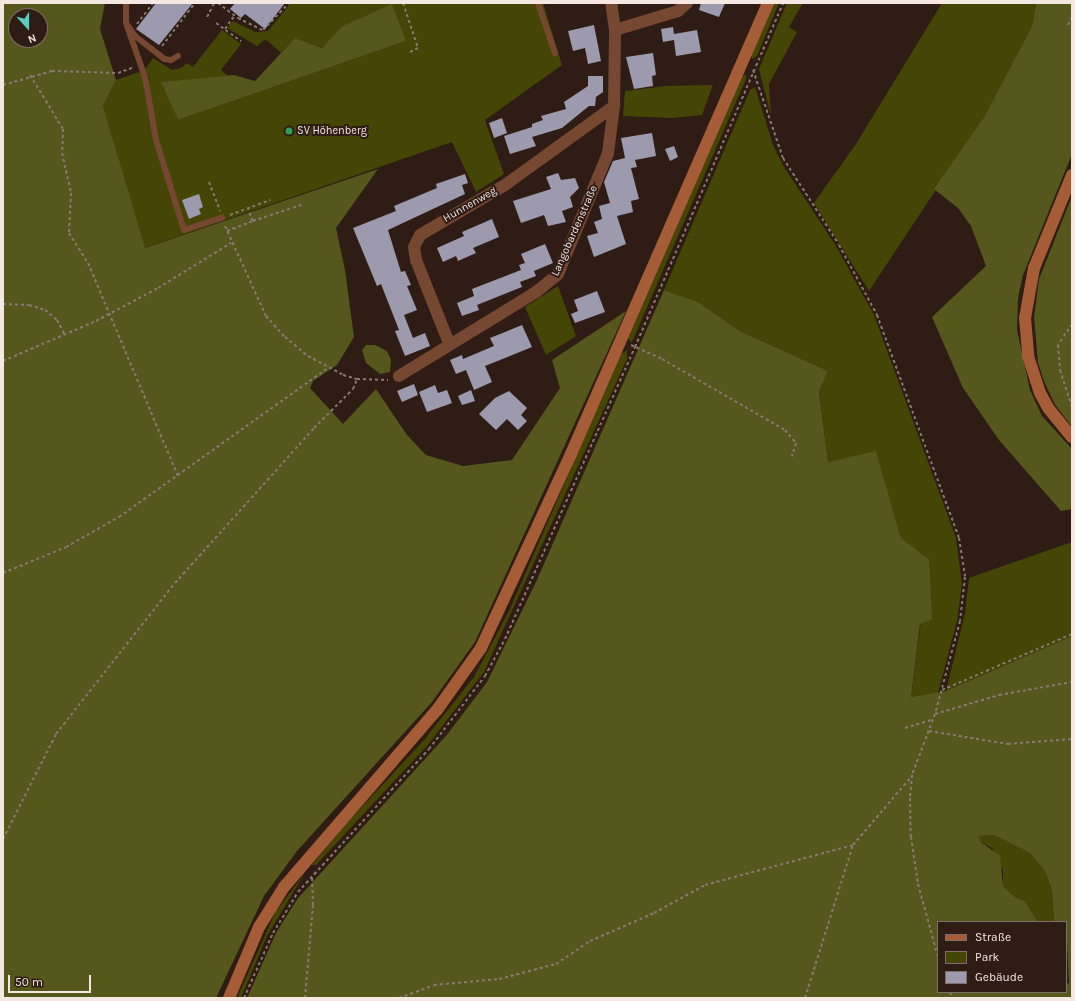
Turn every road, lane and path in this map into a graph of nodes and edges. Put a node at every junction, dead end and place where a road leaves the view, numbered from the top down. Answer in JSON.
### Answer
{"nodes":[{"id":1,"x":126,"y":3,"type":"edge"},
{"id":2,"x":153,"y":3,"type":"edge"},
{"id":3,"x":195,"y":3,"type":"edge"},
{"id":4,"x":214,"y":3,"type":"edge"},
{"id":5,"x":218,"y":3,"type":"edge"},
{"id":6,"x":289,"y":3,"type":"edge"},
{"id":7,"x":403,"y":3,"type":"edge"},
{"id":8,"x":538,"y":3,"type":"edge"},
{"id":9,"x":611,"y":3,"type":"edge"},
{"id":10,"x":687,"y":3,"type":"edge"},
{"id":11,"x":768,"y":3,"type":"edge"},
{"id":12,"x":783,"y":3,"type":"edge"},
{"id":13,"x":234,"y":16,"type":"junction"},
{"id":14,"x":1072,"y":16,"type":"edge"},
{"id":15,"x":207,"y":17,"type":"dead end"},
{"id":16,"x":216,"y":23,"type":"dead end"},
{"id":17,"x":1068,"y":25,"type":"dead end"},
{"id":18,"x":127,"y":26,"type":"junction"},
{"id":19,"x":224,"y":29,"type":"junction"},
{"id":20,"x":133,"y":30,"type":"dead end"},
{"id":21,"x":615,"y":30,"type":"junction"},
{"id":22,"x":241,"y":41,"type":"dead end"},
{"id":23,"x":157,"y":47,"type":"dead end"},
{"id":24,"x":410,"y":52,"type":"dead end"},
{"id":25,"x":555,"y":53,"type":"dead end"},
{"id":26,"x":178,"y":56,"type":"dead end"},
{"id":27,"x":140,"y":64,"type":"junction"},
{"id":28,"x":30,"y":75,"type":"junction"},
{"id":29,"x":3,"y":85,"type":"edge"},
{"id":30,"x":614,"y":106,"type":"junction"},
{"id":31,"x":1072,"y":175,"type":"edge"},
{"id":32,"x":209,"y":182,"type":"dead end"},
{"id":33,"x":270,"y":200,"type":"dead end"},
{"id":34,"x":301,"y":205,"type":"dead end"},
{"id":35,"x":248,"y":209,"type":"junction"},
{"id":36,"x":233,"y":214,"type":"dead end"},
{"id":37,"x":222,"y":218,"type":"joint"},
{"id":38,"x":253,"y":221,"type":"junction"},
{"id":39,"x":231,"y":242,"type":"junction"},
{"id":40,"x":3,"y":304,"type":"edge"},
{"id":41,"x":110,"y":314,"type":"junction"},
{"id":42,"x":1072,"y":324,"type":"edge"},
{"id":43,"x":65,"y":336,"type":"junction"},
{"id":44,"x":449,"y":343,"type":"junction"},
{"id":45,"x":635,"y":347,"type":"dead end"},
{"id":46,"x":3,"y":362,"type":"edge"},
{"id":47,"x":328,"y":368,"type":"junction"},
{"id":48,"x":399,"y":376,"type":"joint"},
{"id":49,"x":357,"y":380,"type":"junction"},
{"id":50,"x":1072,"y":408,"type":"edge"},
{"id":51,"x":1072,"y":437,"type":"edge"},
{"id":52,"x":792,"y":456,"type":"dead end"},
{"id":53,"x":178,"y":476,"type":"junction"},
{"id":54,"x":3,"y":573,"type":"edge"},
{"id":55,"x":1072,"y":634,"type":"edge"},
{"id":56,"x":1072,"y":682,"type":"edge"},
{"id":57,"x":942,"y":690,"type":"junction"},
{"id":58,"x":935,"y":714,"type":"junction"},
{"id":59,"x":932,"y":720,"type":"junction"},
{"id":60,"x":905,"y":728,"type":"dead end"},
{"id":61,"x":929,"y":731,"type":"junction"},
{"id":62,"x":1072,"y":739,"type":"edge"},
{"id":63,"x":912,"y":775,"type":"junction"},
{"id":64,"x":3,"y":839,"type":"edge"},
{"id":65,"x":853,"y":845,"type":"junction"},
{"id":66,"x":312,"y":874,"type":"dead end"},
{"id":67,"x":937,"y":954,"type":"edge"},
{"id":68,"x":229,"y":998,"type":"edge"},
{"id":69,"x":305,"y":998,"type":"edge"},
{"id":70,"x":400,"y":998,"type":"edge"},
{"id":71,"x":805,"y":998,"type":"edge"}],
"edges":[{"from":1,"to":18,"type":"lane"},
{"from":2,"to":20,"type":"path"},
{"from":3,"to":23,"type":"path"},
{"from":4,"to":15,"type":"path"},
{"from":5,"to":13,"type":"path"},
{"from":6,"to":13,"type":"path"},
{"from":7,"to":24,"type":"path"},
{"from":8,"to":25,"type":"lane"},
{"from":9,"to":21,"type":"street","name":"Langobardenstraße"},
{"from":10,"to":21,"type":"street"},
{"from":11,"to":68,"type":"main road"},
{"from":12,"to":57,"type":"path"},
{"from":13,"to":19,"type":"path"},
{"from":14,"to":17,"type":"path"},
{"from":16,"to":19,"type":"path"},
{"from":18,"to":26,"type":"lane"},
{"from":18,"to":27,"type":"lane"},
{"from":19,"to":22,"type":"path"},
{"from":21,"to":30,"type":"street","name":"Langobardenstraße"},
{"from":27,"to":28,"type":"path"},
{"from":27,"to":37,"type":"lane"},
{"from":28,"to":29,"type":"path"},
{"from":28,"to":41,"type":"path"},
{"from":30,"to":44,"type":"street","name":"Langobardenstraße"},
{"from":30,"to":44,"type":"street","name":"Hunnenweg"},
{"from":31,"to":51,"type":"main road"},
{"from":32,"to":37,"type":"path"},
{"from":33,"to":35,"type":"path"},
{"from":34,"to":38,"type":"path"},
{"from":35,"to":36,"type":"path"},
{"from":35,"to":38,"type":"path"},
{"from":38,"to":39,"type":"path"},
{"from":39,"to":41,"type":"path"},
{"from":39,"to":47,"type":"path"},
{"from":40,"to":43,"type":"path"},
{"from":41,"to":43,"type":"path"},
{"from":41,"to":53,"type":"path"},
{"from":42,"to":50,"type":"path"},
{"from":43,"to":46,"type":"path"},
{"from":44,"to":48,"type":"street","name":"Langobardenstraße"},
{"from":45,"to":52,"type":"path"},
{"from":47,"to":49,"type":"path"},
{"from":47,"to":53,"type":"path"},
{"from":48,"to":49,"type":"path"},
{"from":49,"to":64,"type":"path"},
{"from":53,"to":54,"type":"path"},
{"from":55,"to":57,"type":"path"},
{"from":56,"to":58,"type":"path"},
{"from":57,"to":58,"type":"path"},
{"from":58,"to":59,"type":"path"},
{"from":59,"to":60,"type":"path"},
{"from":59,"to":61,"type":"path"},
{"from":61,"to":62,"type":"path"},
{"from":61,"to":63,"type":"path"},
{"from":63,"to":65,"type":"path"},
{"from":63,"to":67,"type":"path"},
{"from":65,"to":70,"type":"path"},
{"from":65,"to":71,"type":"path"},
{"from":66,"to":69,"type":"path"}]}
